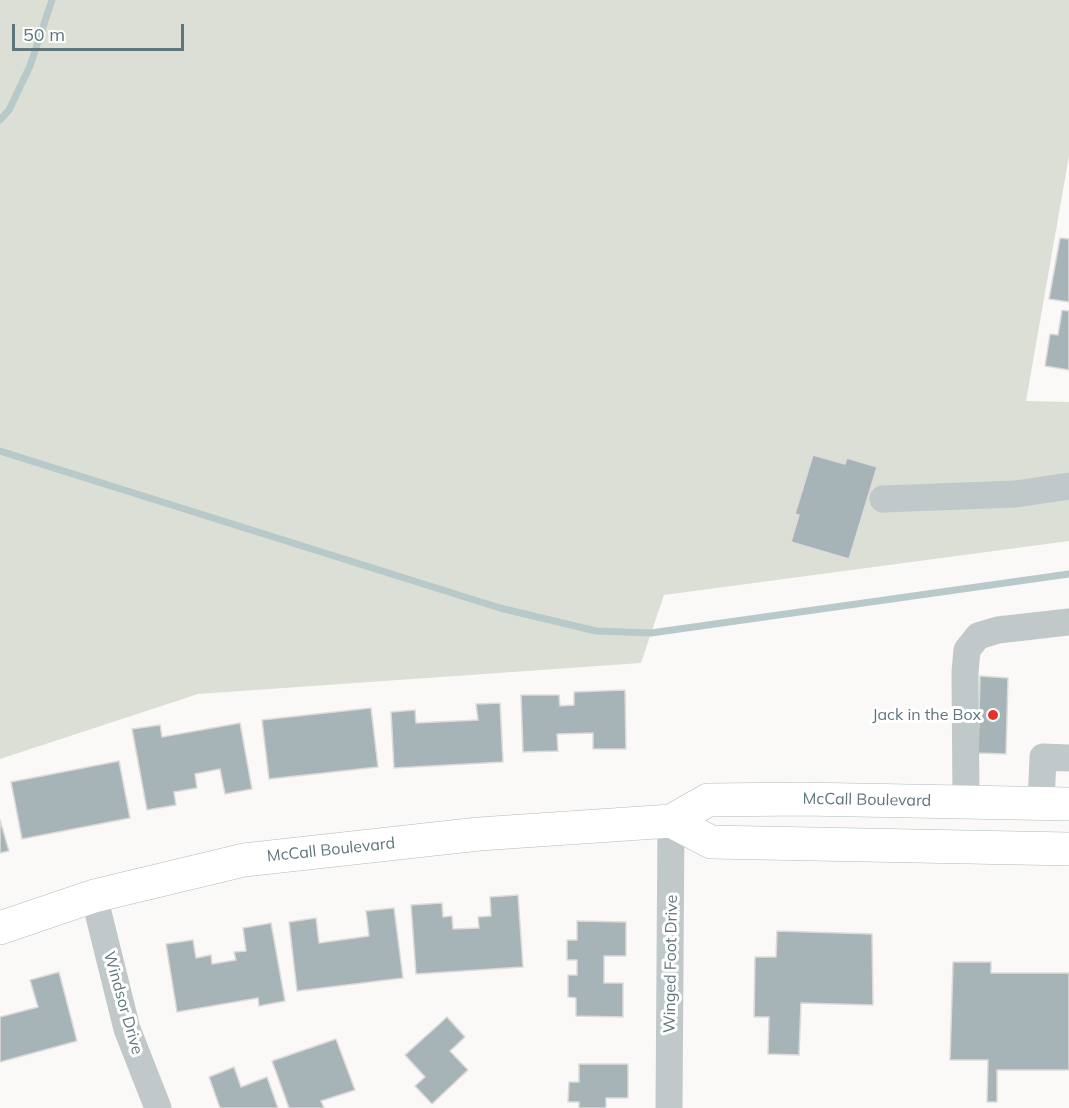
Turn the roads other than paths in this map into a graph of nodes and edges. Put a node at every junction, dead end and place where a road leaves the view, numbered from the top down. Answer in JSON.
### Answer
{"nodes":[{"id":1,"x":1069,"y":486,"type":"edge"},
{"id":2,"x":883,"y":499,"type":"dead end"},
{"id":3,"x":1069,"y":622,"type":"edge"},
{"id":4,"x":1069,"y":758,"type":"edge"},
{"id":5,"x":966,"y":802,"type":"junction"},
{"id":6,"x":1055,"y":804,"type":"edge"},
{"id":7,"x":671,"y":821,"type":"junction"},
{"id":8,"x":1069,"y":849,"type":"edge"},
{"id":9,"x":94,"y":896,"type":"junction"},
{"id":10,"x":0,"y":928,"type":"edge"},
{"id":11,"x":158,"y":1108,"type":"edge"},
{"id":12,"x":669,"y":1108,"type":"edge"}],
"edges":[{"from":1,"to":2,"type":"street"},
{"from":3,"to":5,"type":"street"},
{"from":4,"to":6,"type":"street"},
{"from":5,"to":6,"type":"main road","name":"McCall Boulevard"},
{"from":5,"to":7,"type":"main road","name":"McCall Boulevard"},
{"from":7,"to":8,"type":"main road"},
{"from":7,"to":9,"type":"main road","name":"McCall Boulevard"},
{"from":7,"to":12,"type":"street","name":"Winged Foot Drive"},
{"from":9,"to":10,"type":"main road","name":"McCall Boulevard"},
{"from":9,"to":11,"type":"street","name":"Windsor Drive"}]}
